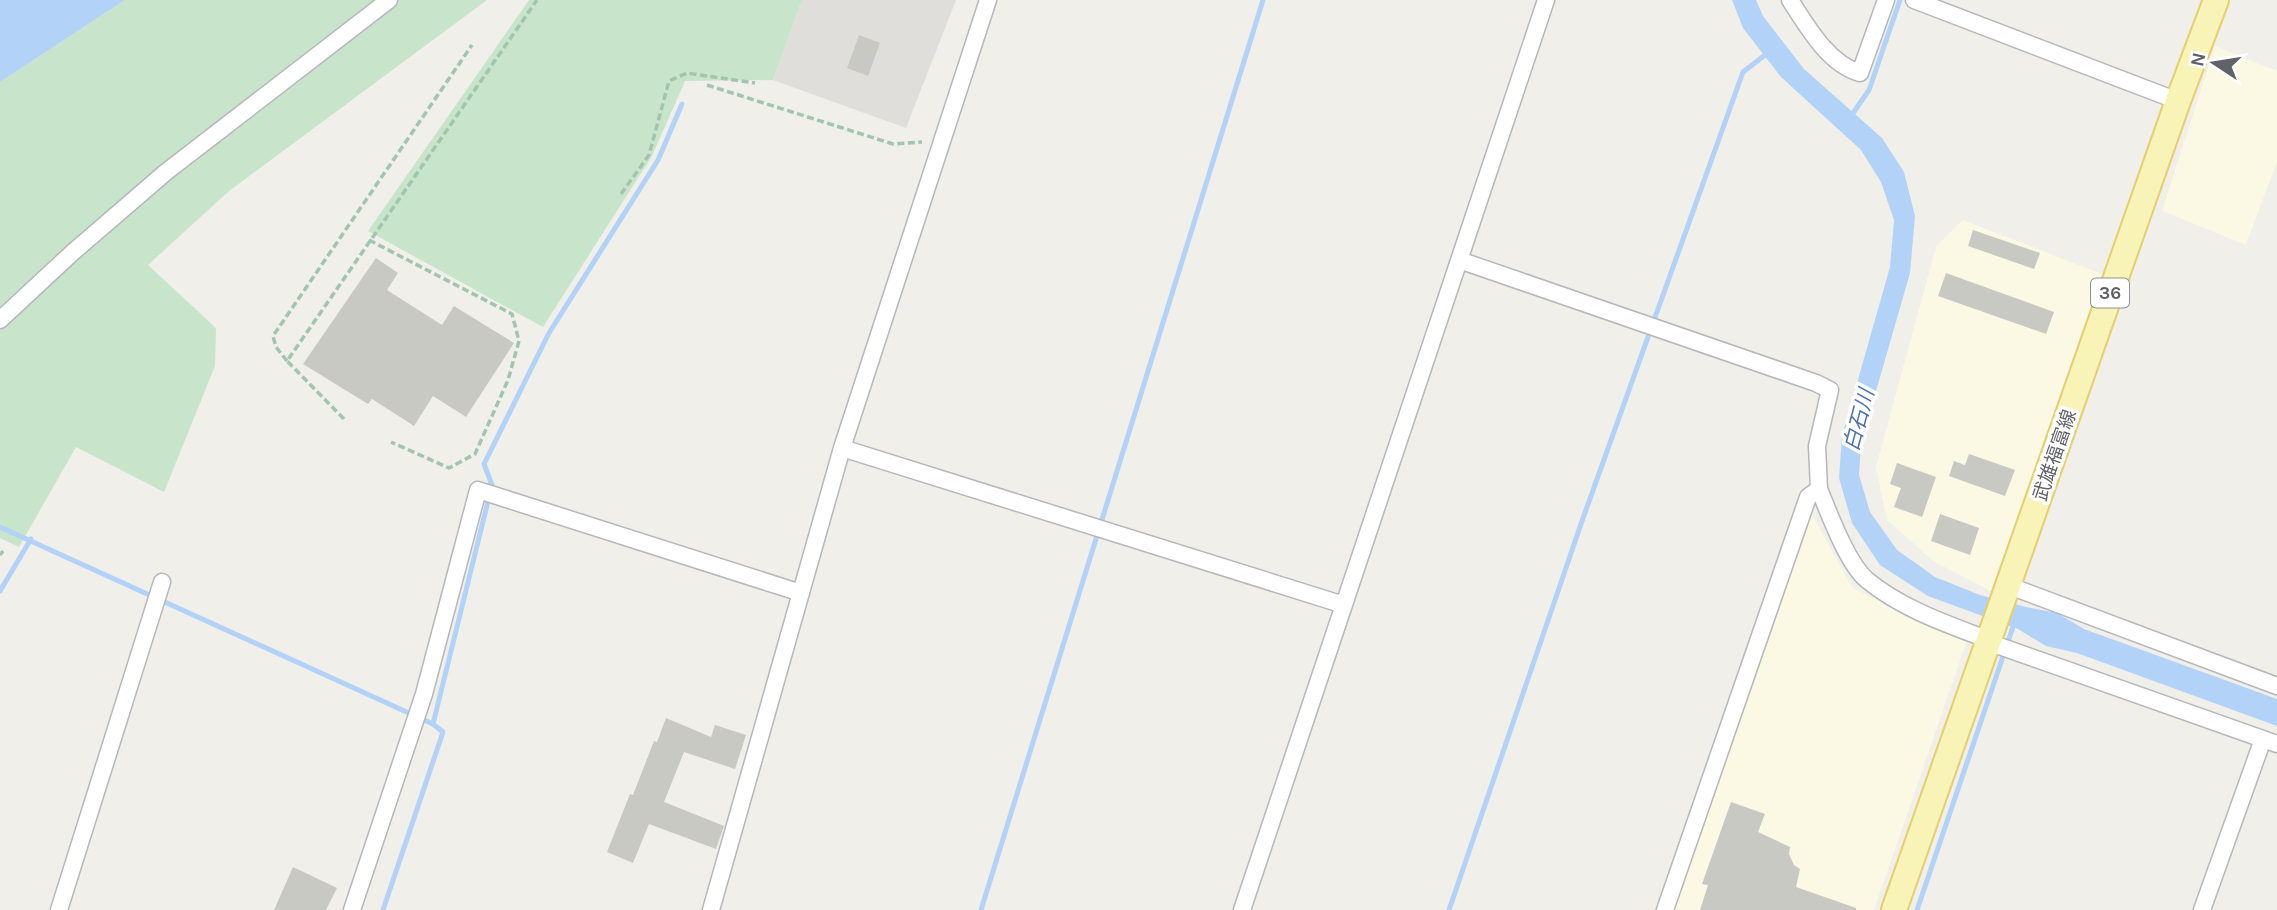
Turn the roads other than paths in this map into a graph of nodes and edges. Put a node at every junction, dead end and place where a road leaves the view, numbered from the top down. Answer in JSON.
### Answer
{"nodes":[{"id":1,"x":389,"y":0,"type":"edge"},
{"id":2,"x":988,"y":0,"type":"edge"},
{"id":3,"x":1546,"y":0,"type":"edge"},
{"id":4,"x":1790,"y":0,"type":"edge"},
{"id":5,"x":1886,"y":0,"type":"edge"},
{"id":6,"x":1914,"y":0,"type":"edge"},
{"id":7,"x":2216,"y":0,"type":"edge"},
{"id":8,"x":2178,"y":100,"type":"junction"},
{"id":9,"x":1459,"y":260,"type":"junction"},
{"id":10,"x":0,"y":320,"type":"edge"},
{"id":11,"x":842,"y":448,"type":"junction"},
{"id":12,"x":1819,"y":489,"type":"junction"},
{"id":13,"x":162,"y":582,"type":"dead end"},
{"id":14,"x":2007,"y":586,"type":"junction"},
{"id":15,"x":801,"y":593,"type":"junction"},
{"id":16,"x":1344,"y":605,"type":"junction"},
{"id":17,"x":1997,"y":644,"type":"junction"},
{"id":18,"x":2276,"y":683,"type":"edge"},
{"id":19,"x":2270,"y":741,"type":"edge"},
{"id":20,"x":59,"y":910,"type":"edge"},
{"id":21,"x":352,"y":910,"type":"edge"},
{"id":22,"x":711,"y":910,"type":"edge"},
{"id":23,"x":1242,"y":910,"type":"edge"},
{"id":24,"x":1665,"y":910,"type":"edge"},
{"id":25,"x":1894,"y":910,"type":"edge"},
{"id":26,"x":2203,"y":910,"type":"edge"}],
"edges":[{"from":1,"to":10,"type":"street"},
{"from":2,"to":11,"type":"street"},
{"from":3,"to":9,"type":"street"},
{"from":4,"to":5,"type":"street"},
{"from":6,"to":8,"type":"street"},
{"from":7,"to":8,"type":"main road","name":"武雄福富線","number":"36"},
{"from":8,"to":14,"type":"main road","name":"武雄福富線","number":"36"},
{"from":9,"to":12,"type":"street"},
{"from":9,"to":16,"type":"street"},
{"from":11,"to":15,"type":"street"},
{"from":11,"to":16,"type":"street"},
{"from":12,"to":17,"type":"street"},
{"from":12,"to":24,"type":"street"},
{"from":13,"to":20,"type":"street"},
{"from":14,"to":17,"type":"main road","name":"武雄福富線","number":"36"},
{"from":14,"to":18,"type":"street"},
{"from":15,"to":21,"type":"street"},
{"from":15,"to":22,"type":"street"},
{"from":16,"to":23,"type":"street"},
{"from":17,"to":19,"type":"street"},
{"from":17,"to":25,"type":"main road","name":"武雄福富線","number":"36"},
{"from":19,"to":26,"type":"street"}]}
